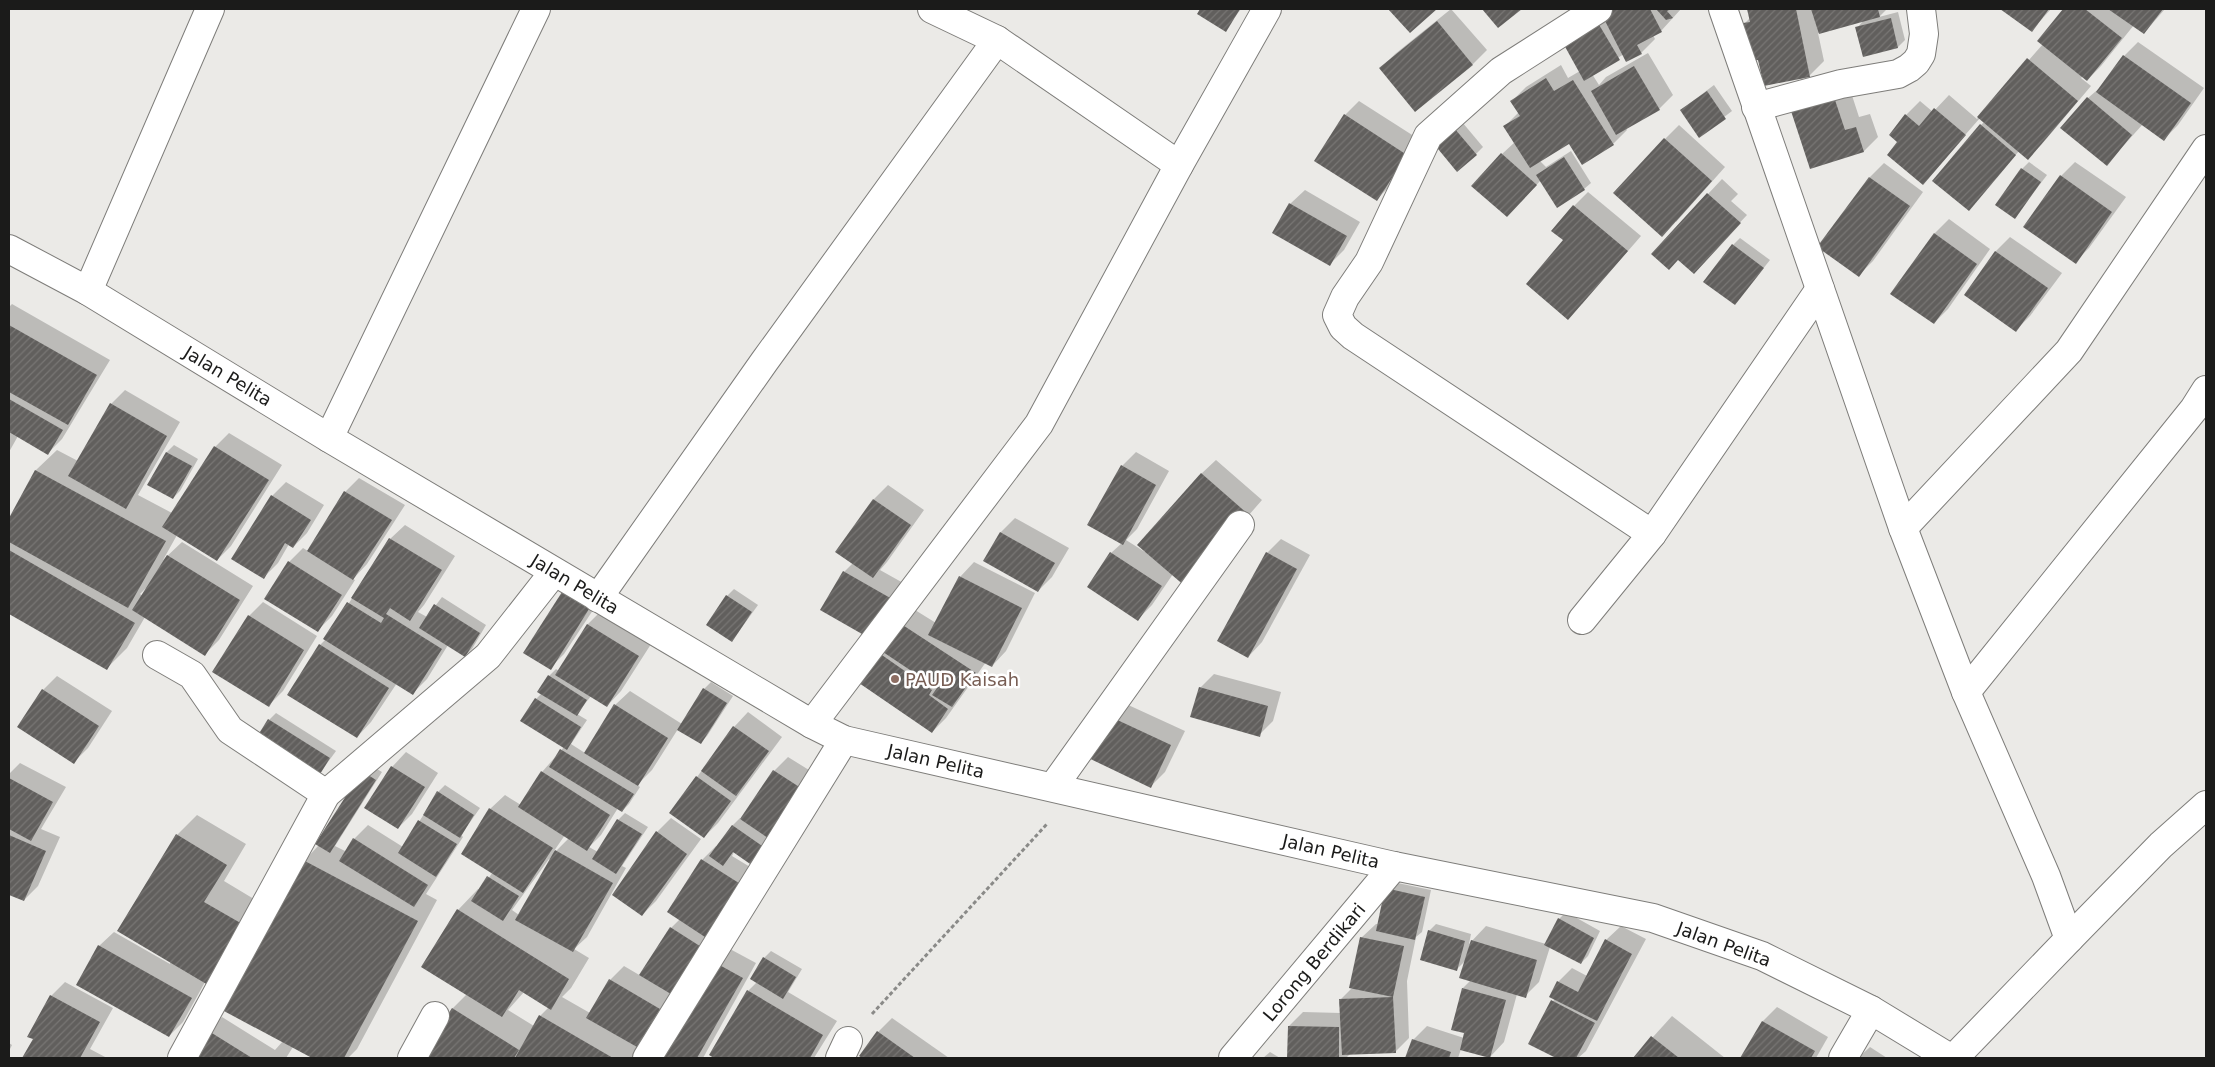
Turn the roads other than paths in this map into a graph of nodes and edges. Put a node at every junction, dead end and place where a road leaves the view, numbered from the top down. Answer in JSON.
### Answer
{"nodes":[{"id":1,"x":210,"y":9,"type":"edge"},
{"id":2,"x":536,"y":9,"type":"edge"},
{"id":3,"x":932,"y":9,"type":"edge"},
{"id":4,"x":1267,"y":9,"type":"edge"},
{"id":5,"x":1598,"y":9,"type":"edge"},
{"id":6,"x":1723,"y":9,"type":"edge"},
{"id":7,"x":1921,"y":9,"type":"edge"},
{"id":8,"x":997,"y":40,"type":"junction"},
{"id":9,"x":1756,"y":107,"type":"junction"},
{"id":10,"x":2206,"y":149,"type":"edge"},
{"id":11,"x":1179,"y":165,"type":"junction"},
{"id":12,"x":9,"y":249,"type":"edge"},
{"id":13,"x":1820,"y":288,"type":"junction"},
{"id":14,"x":88,"y":291,"type":"junction"},
{"id":15,"x":2206,"y":390,"type":"edge"},
{"id":16,"x":329,"y":438,"type":"junction"},
{"id":17,"x":1240,"y":526,"type":"dead end"},
{"id":18,"x":1903,"y":528,"type":"junction"},
{"id":19,"x":1652,"y":534,"type":"junction"},
{"id":20,"x":554,"y":572,"type":"junction"},
{"id":21,"x":598,"y":598,"type":"junction"},
{"id":22,"x":1582,"y":620,"type":"dead end"},
{"id":23,"x":157,"y":655,"type":"dead end"},
{"id":24,"x":1966,"y":692,"type":"junction"},
{"id":25,"x":812,"y":724,"type":"junction"},
{"id":26,"x":844,"y":740,"type":"junction"},
{"id":27,"x":1064,"y":790,"type":"junction"},
{"id":28,"x":326,"y":794,"type":"junction"},
{"id":29,"x":2206,"y":806,"type":"edge"},
{"id":30,"x":1394,"y":866,"type":"junction"},
{"id":31,"x":2069,"y":939,"type":"junction"},
{"id":32,"x":1871,"y":1010,"type":"junction"},
{"id":33,"x":435,"y":1016,"type":"dead end"},
{"id":34,"x":182,"y":1058,"type":"edge"},
{"id":35,"x":412,"y":1058,"type":"edge"},
{"id":36,"x":647,"y":1058,"type":"edge"},
{"id":37,"x":1233,"y":1058,"type":"edge"},
{"id":38,"x":1843,"y":1058,"type":"edge"},
{"id":39,"x":1950,"y":1058,"type":"edge"},
{"id":40,"x":1954,"y":1058,"type":"edge"}],
"edges":[{"from":1,"to":14,"type":"street"},
{"from":2,"to":16,"type":"street"},
{"from":3,"to":8,"type":"street"},
{"from":4,"to":11,"type":"street"},
{"from":5,"to":19,"type":"street"},
{"from":6,"to":9,"type":"street"},
{"from":7,"to":9,"type":"street"},
{"from":8,"to":11,"type":"street"},
{"from":8,"to":21,"type":"street"},
{"from":9,"to":13,"type":"street"},
{"from":10,"to":18,"type":"street"},
{"from":11,"to":25,"type":"street"},
{"from":12,"to":14,"type":"street","name":"Jalan Pelita"},
{"from":13,"to":18,"type":"street"},
{"from":13,"to":19,"type":"street"},
{"from":14,"to":16,"type":"street","name":"Jalan Pelita"},
{"from":15,"to":24,"type":"street"},
{"from":16,"to":20,"type":"street","name":"Jalan Pelita"},
{"from":17,"to":27,"type":"street"},
{"from":18,"to":24,"type":"street"},
{"from":19,"to":22,"type":"street"},
{"from":20,"to":21,"type":"street","name":"Jalan Pelita"},
{"from":20,"to":28,"type":"street"},
{"from":21,"to":25,"type":"street","name":"Jalan Pelita"},
{"from":23,"to":28,"type":"street"},
{"from":24,"to":31,"type":"street"},
{"from":25,"to":26,"type":"street","name":"Jalan Pelita"},
{"from":26,"to":27,"type":"street","name":"Jalan Pelita"},
{"from":26,"to":36,"type":"street"},
{"from":27,"to":30,"type":"street","name":"Jalan Pelita"},
{"from":28,"to":34,"type":"street"},
{"from":29,"to":31,"type":"street"},
{"from":30,"to":32,"type":"street","name":"Jalan Pelita"},
{"from":30,"to":37,"type":"street","name":"Lorong Berdikari"},
{"from":31,"to":40,"type":"street"},
{"from":32,"to":38,"type":"street"},
{"from":32,"to":39,"type":"street","name":"Jalan Pelita"},
{"from":33,"to":35,"type":"street"}]}
